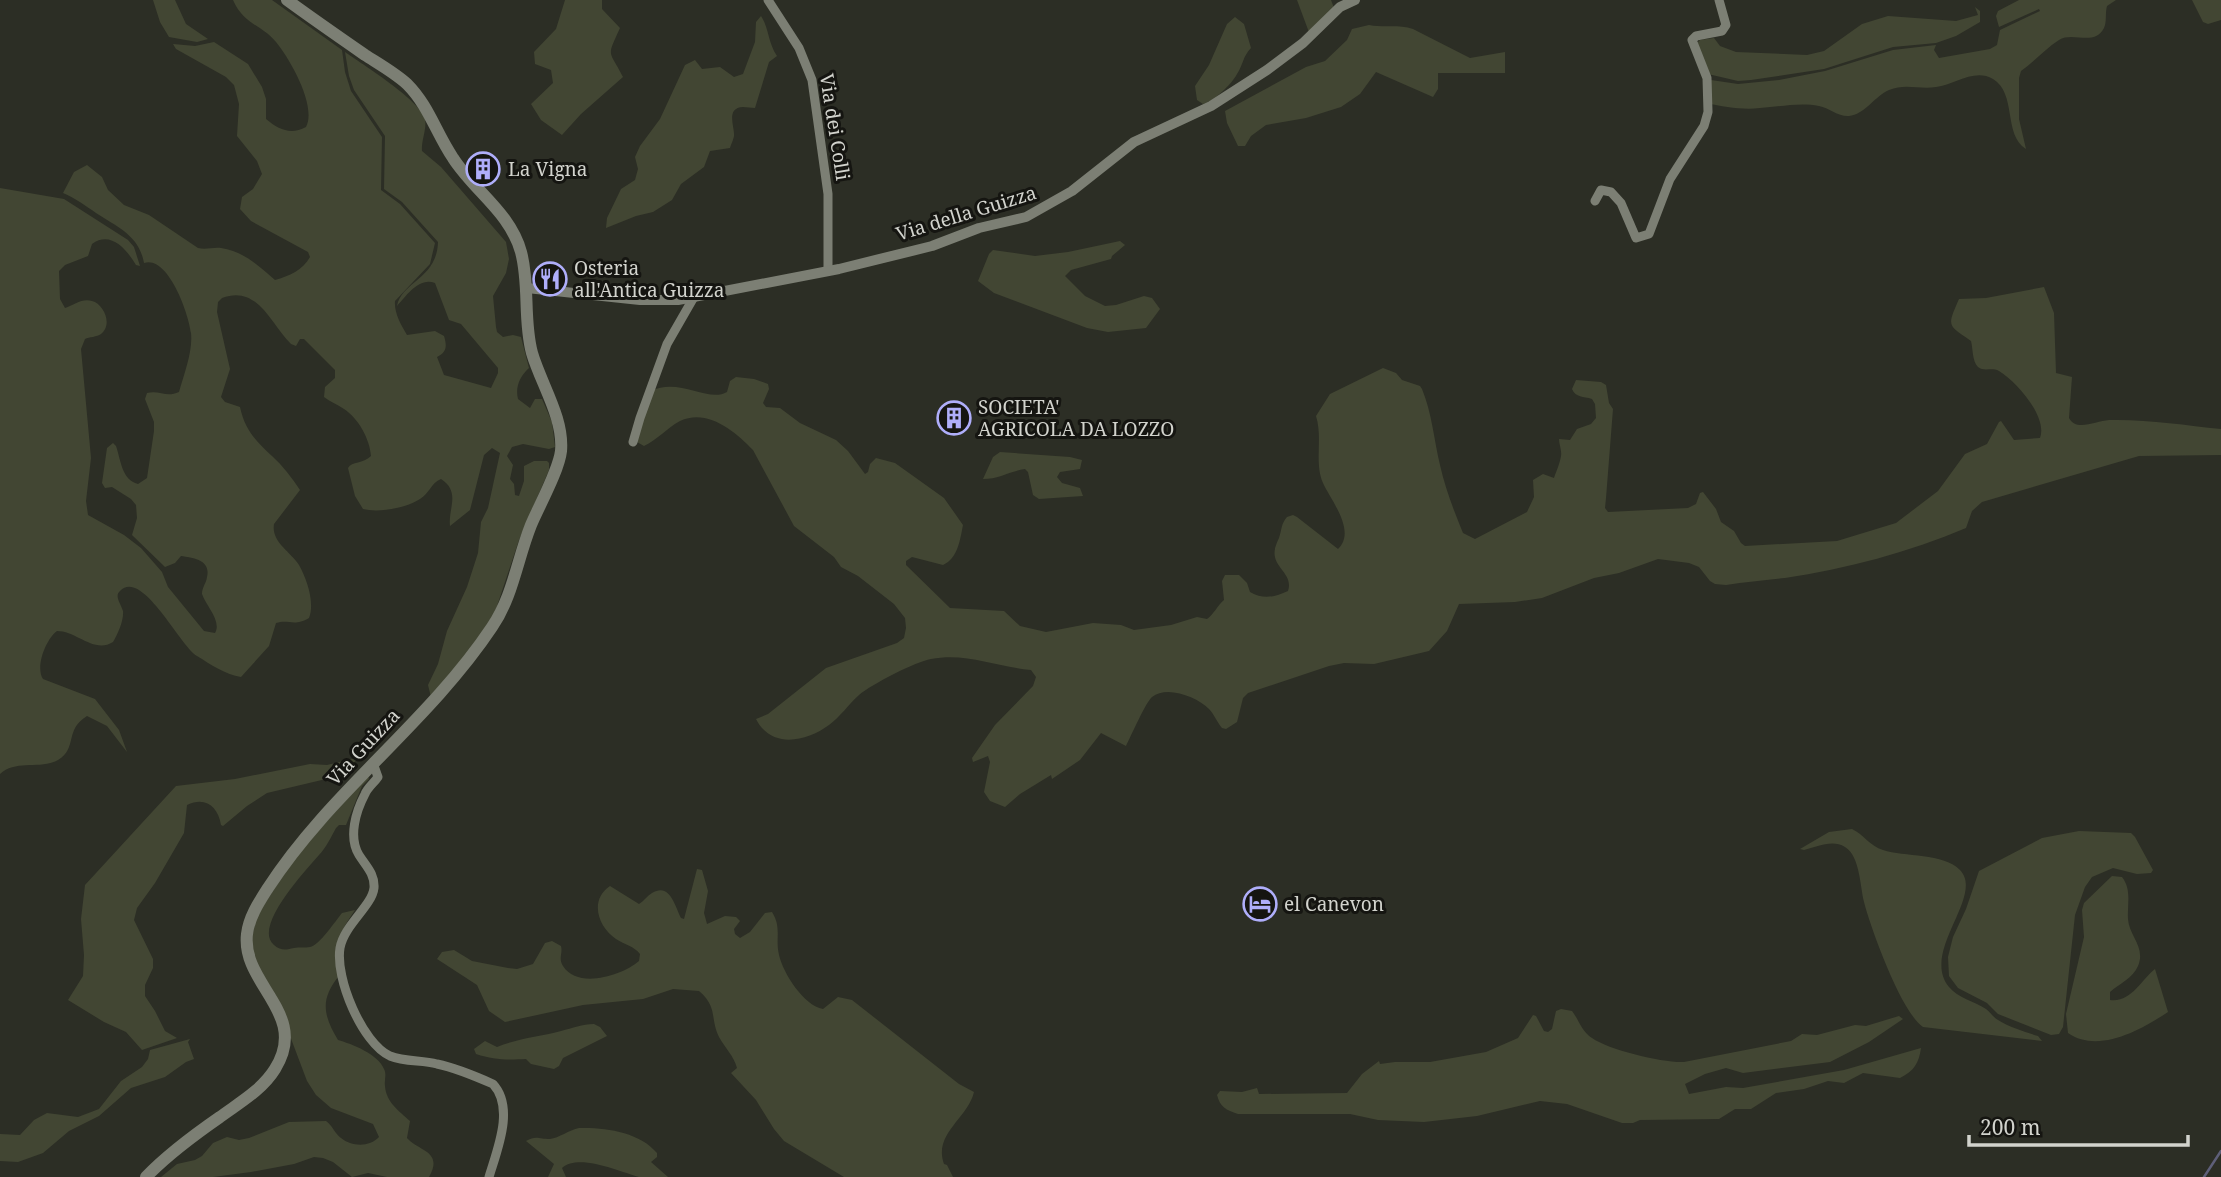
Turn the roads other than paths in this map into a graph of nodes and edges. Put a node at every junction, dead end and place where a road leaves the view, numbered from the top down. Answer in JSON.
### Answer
{"nodes":[{"id":1,"x":287,"y":0,"type":"edge"},
{"id":2,"x":768,"y":0,"type":"edge"},
{"id":3,"x":1355,"y":0,"type":"edge"},
{"id":4,"x":1719,"y":0,"type":"edge"},
{"id":5,"x":1595,"y":201,"type":"dead end"},
{"id":6,"x":828,"y":271,"type":"junction"},
{"id":7,"x":527,"y":288,"type":"junction"},
{"id":8,"x":694,"y":297,"type":"junction"},
{"id":9,"x":633,"y":442,"type":"dead end"},
{"id":10,"x":373,"y":763,"type":"junction"},
{"id":11,"x":146,"y":1177,"type":"edge"},
{"id":12,"x":489,"y":1177,"type":"edge"}],
"edges":[{"from":1,"to":7,"type":"main road","name":"Via Guizza"},
{"from":2,"to":6,"type":"street","name":"Via dei Colli"},
{"from":3,"to":6,"type":"street","name":"Via della Guizza"},
{"from":4,"to":5,"type":"street"},
{"from":6,"to":8,"type":"street","name":"Via della Guizza"},
{"from":7,"to":8,"type":"street","name":"Via della Guizza"},
{"from":7,"to":10,"type":"main road","name":"Via Guizza"},
{"from":8,"to":9,"type":"street"},
{"from":10,"to":11,"type":"main road","name":"Via Guizza"},
{"from":10,"to":12,"type":"street"}]}
